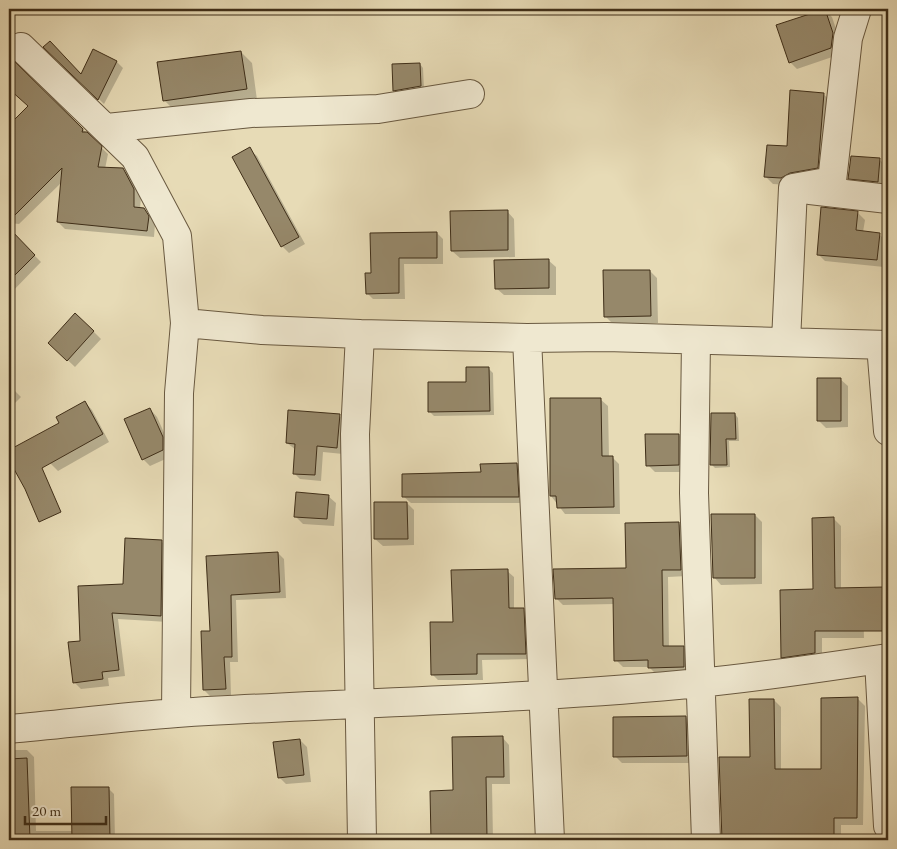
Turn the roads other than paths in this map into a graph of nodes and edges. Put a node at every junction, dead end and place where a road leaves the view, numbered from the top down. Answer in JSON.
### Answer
{"nodes":[{"id":1,"x":857,"y":9,"type":"edge"},
{"id":2,"x":21,"y":47,"type":"dead end"},
{"id":3,"x":470,"y":94,"type":"dead end"},
{"id":4,"x":107,"y":128,"type":"junction"},
{"id":5,"x":793,"y":188,"type":"junction"},
{"id":6,"x":888,"y":200,"type":"edge"},
{"id":7,"x":185,"y":323,"type":"junction"},
{"id":8,"x":360,"y":334,"type":"junction"},
{"id":9,"x":528,"y":338,"type":"junction"},
{"id":10,"x":696,"y":340,"type":"junction"},
{"id":11,"x":786,"y":342,"type":"junction"},
{"id":12,"x":885,"y":345,"type":"edge"},
{"id":13,"x":888,"y":431,"type":"edge"},
{"id":14,"x":884,"y":659,"type":"edge"},
{"id":15,"x":699,"y":683,"type":"junction"},
{"id":16,"x":542,"y":696,"type":"junction"},
{"id":17,"x":359,"y":706,"type":"junction"},
{"id":18,"x":176,"y":713,"type":"junction"},
{"id":19,"x":9,"y":729,"type":"edge"},
{"id":20,"x":888,"y":826,"type":"edge"},
{"id":21,"x":362,"y":840,"type":"edge"},
{"id":22,"x":550,"y":840,"type":"edge"},
{"id":23,"x":706,"y":840,"type":"edge"}],
"edges":[{"from":1,"to":5,"type":"street"},
{"from":2,"to":4,"type":"street"},
{"from":3,"to":4,"type":"street"},
{"from":4,"to":7,"type":"street"},
{"from":5,"to":6,"type":"street"},
{"from":5,"to":11,"type":"street"},
{"from":7,"to":8,"type":"street"},
{"from":7,"to":18,"type":"street"},
{"from":8,"to":9,"type":"street"},
{"from":8,"to":17,"type":"street"},
{"from":9,"to":10,"type":"street"},
{"from":9,"to":16,"type":"street"},
{"from":10,"to":11,"type":"street"},
{"from":10,"to":15,"type":"street"},
{"from":11,"to":12,"type":"street"},
{"from":12,"to":13,"type":"street"},
{"from":14,"to":15,"type":"street"},
{"from":14,"to":20,"type":"street"},
{"from":15,"to":16,"type":"street"},
{"from":15,"to":23,"type":"street"},
{"from":16,"to":17,"type":"street"},
{"from":16,"to":22,"type":"street"},
{"from":17,"to":18,"type":"street"},
{"from":17,"to":21,"type":"street"},
{"from":18,"to":19,"type":"street"}]}
